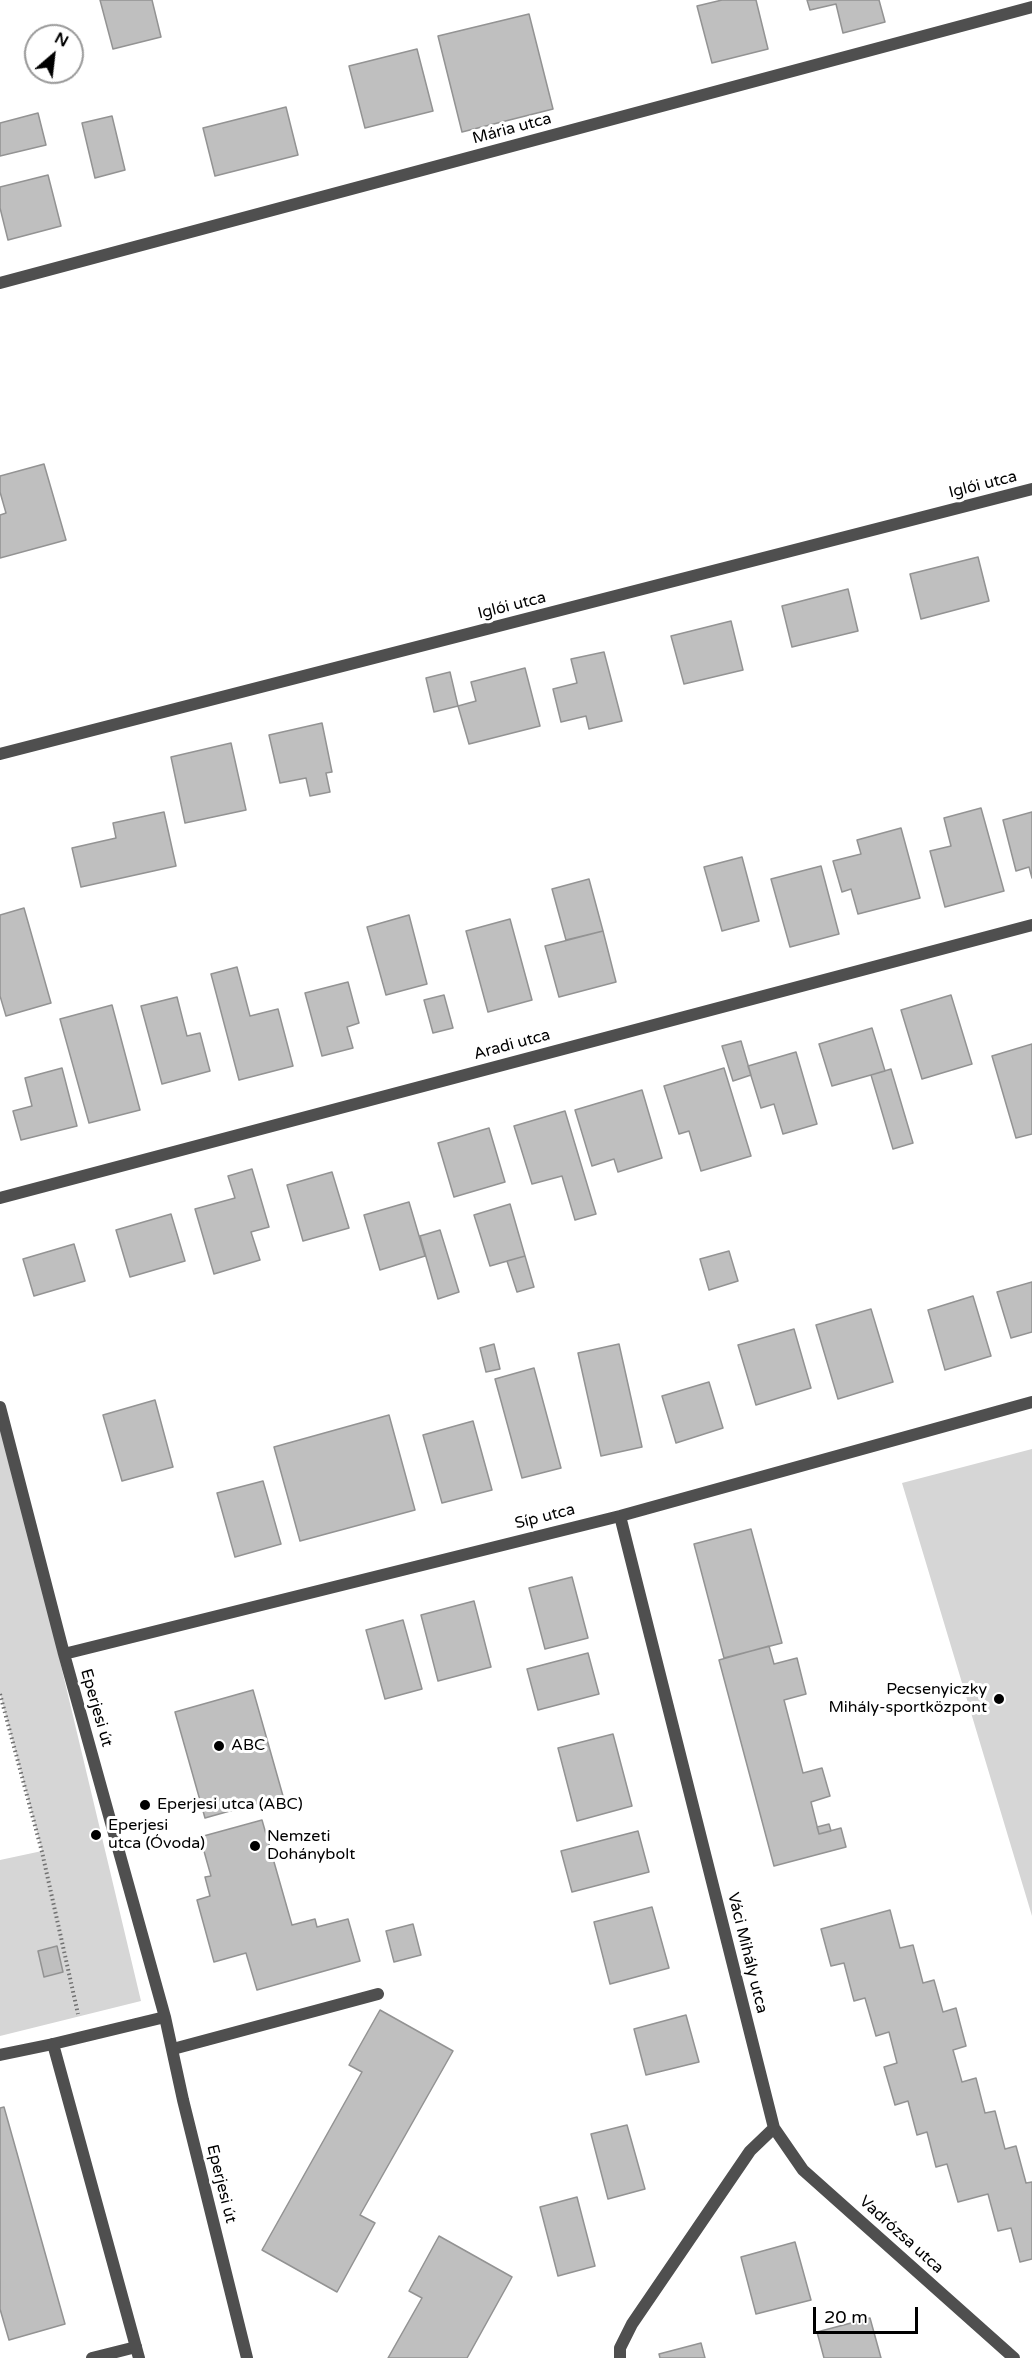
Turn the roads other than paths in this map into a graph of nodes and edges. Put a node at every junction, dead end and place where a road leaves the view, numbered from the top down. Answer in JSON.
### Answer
{"nodes":[{"id":1,"x":1032,"y":7,"type":"edge"},
{"id":2,"x":0,"y":283,"type":"edge"},
{"id":3,"x":1032,"y":489,"type":"edge"},
{"id":4,"x":0,"y":754,"type":"edge"},
{"id":5,"x":1032,"y":925,"type":"edge"},
{"id":6,"x":0,"y":1198,"type":"edge"},
{"id":7,"x":1032,"y":1402,"type":"edge"},
{"id":8,"x":0,"y":1407,"type":"edge"},
{"id":9,"x":620,"y":1516,"type":"junction"},
{"id":10,"x":64,"y":1654,"type":"junction"},
{"id":11,"x":378,"y":1994,"type":"dead end"},
{"id":12,"x":165,"y":2017,"type":"junction"},
{"id":13,"x":53,"y":2044,"type":"junction"},
{"id":14,"x":173,"y":2049,"type":"junction"},
{"id":15,"x":0,"y":2055,"type":"edge"},
{"id":16,"x":774,"y":2128,"type":"junction"},
{"id":17,"x":137,"y":2352,"type":"edge"},
{"id":18,"x":92,"y":2358,"type":"edge"},
{"id":19,"x":247,"y":2358,"type":"edge"},
{"id":20,"x":620,"y":2358,"type":"edge"},
{"id":21,"x":1014,"y":2358,"type":"edge"}],
"edges":[{"from":1,"to":2,"type":"street","name":"Mária utca"},
{"from":3,"to":4,"type":"street","name":"Iglói utca"},
{"from":5,"to":6,"type":"street","name":"Aradi utca"},
{"from":7,"to":9,"type":"street","name":"Síp utca"},
{"from":8,"to":10,"type":"street","name":"Eperjesi út"},
{"from":9,"to":10,"type":"street","name":"Síp utca"},
{"from":9,"to":16,"type":"street","name":"Váci Mihály utca"},
{"from":10,"to":12,"type":"street","name":"Eperjesi út"},
{"from":11,"to":14,"type":"street"},
{"from":12,"to":13,"type":"street"},
{"from":12,"to":14,"type":"street","name":"Eperjesi út"},
{"from":13,"to":15,"type":"street"},
{"from":13,"to":17,"type":"street"},
{"from":14,"to":19,"type":"street","name":"Eperjesi út"},
{"from":16,"to":20,"type":"street"},
{"from":16,"to":21,"type":"street","name":"Vadrózsa utca"},
{"from":17,"to":18,"type":"street"}]}
